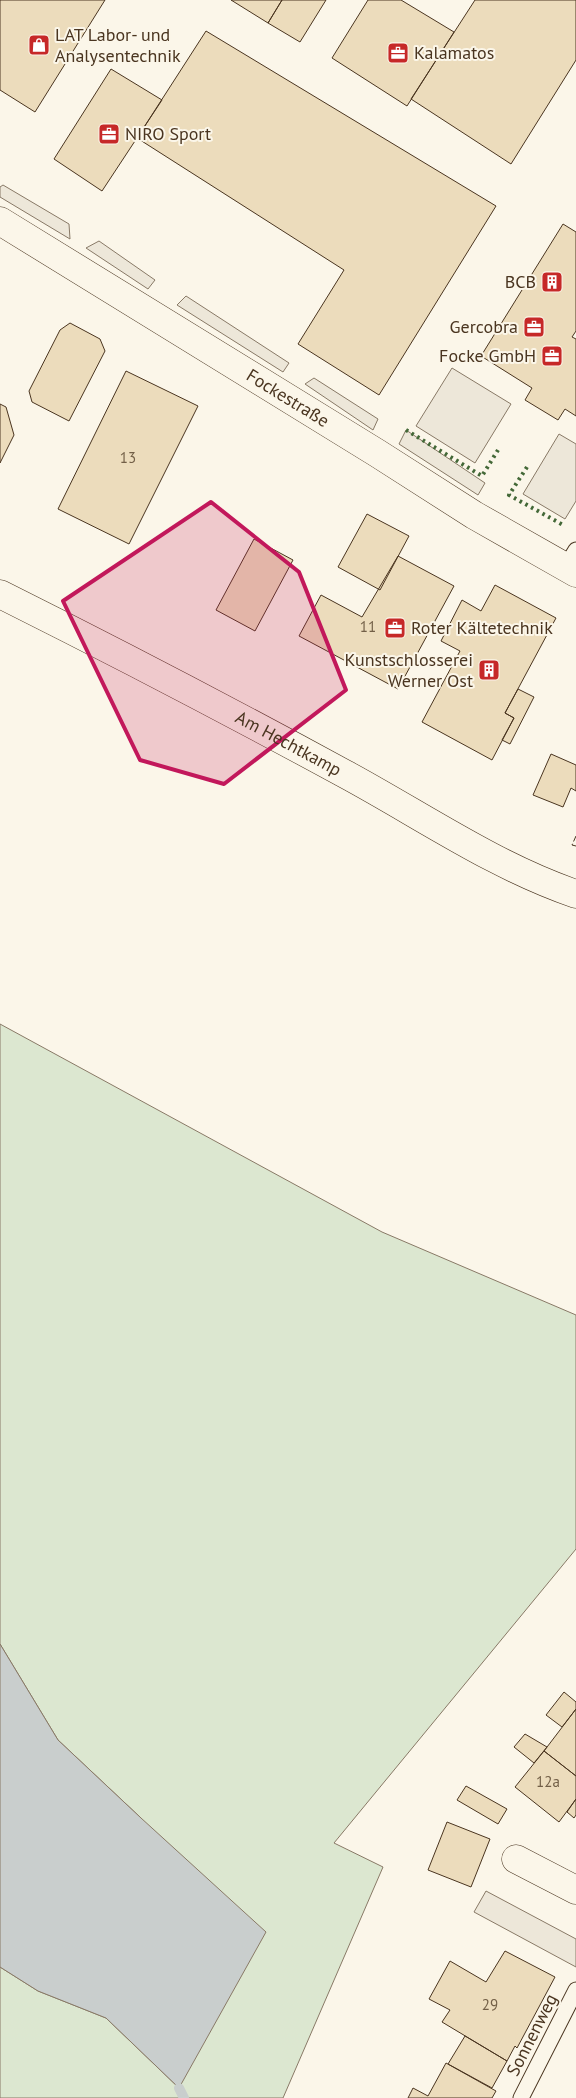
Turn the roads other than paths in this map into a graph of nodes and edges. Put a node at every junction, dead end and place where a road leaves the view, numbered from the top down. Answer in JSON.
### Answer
{"nodes":[{"id":1,"x":0,"y":221,"type":"edge"},
{"id":2,"x":572,"y":564,"type":"edge"},
{"id":3,"x":0,"y":594,"type":"edge"},
{"id":4,"x":576,"y":894,"type":"edge"},
{"id":5,"x":516,"y":1859,"type":"dead end"},
{"id":6,"x":576,"y":1890,"type":"edge"},
{"id":7,"x":576,"y":1990,"type":"edge"},
{"id":8,"x":521,"y":2098,"type":"edge"}],
"edges":[{"from":1,"to":2,"type":"street","name":"Fockestraße"},
{"from":3,"to":4,"type":"street","name":"Am Hechtkamp"},
{"from":5,"to":6,"type":"street"},
{"from":7,"to":8,"type":"lane","name":"Sonnenweg"}]}
